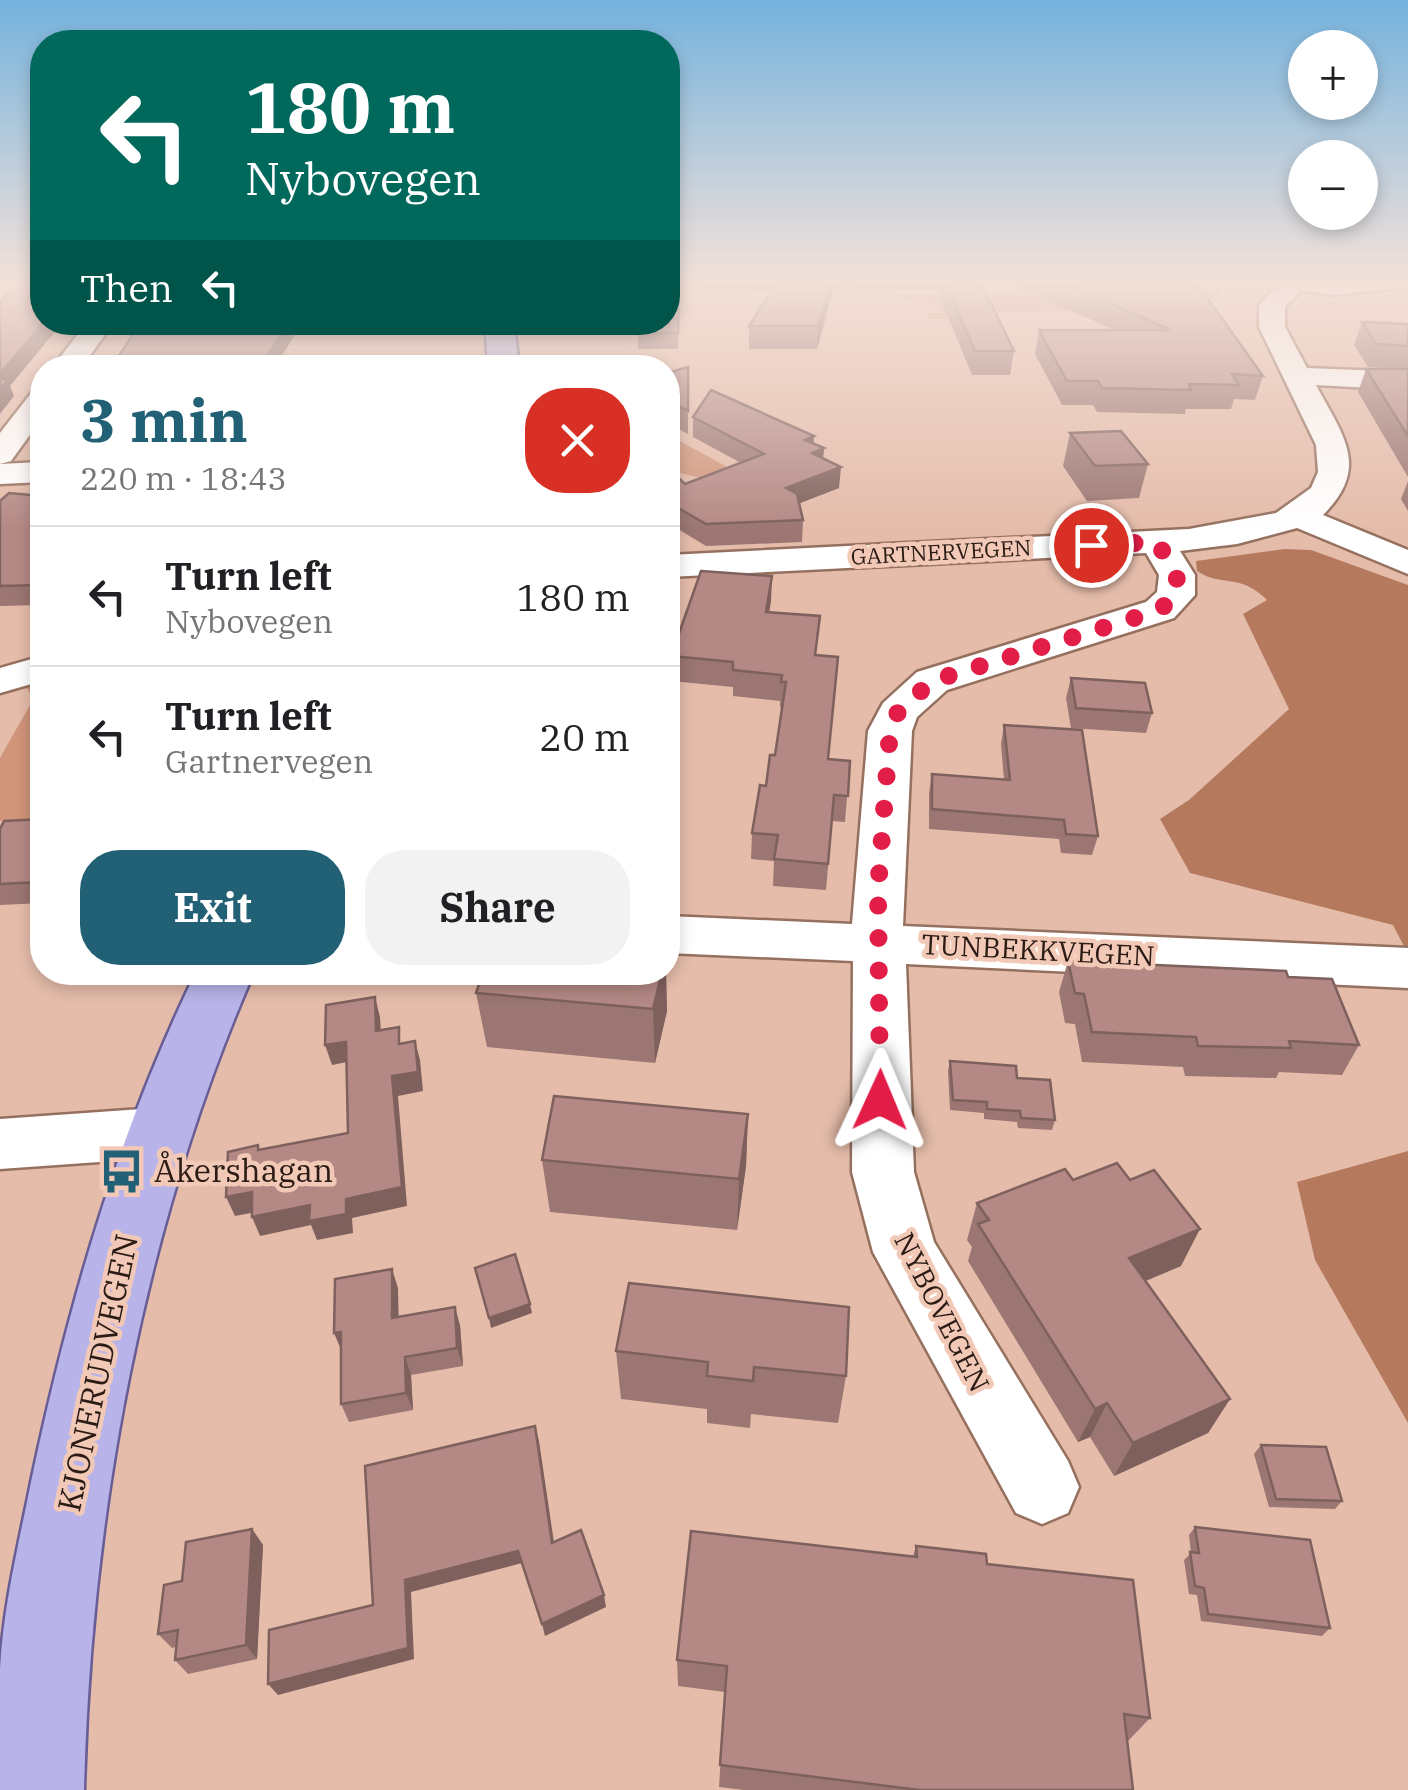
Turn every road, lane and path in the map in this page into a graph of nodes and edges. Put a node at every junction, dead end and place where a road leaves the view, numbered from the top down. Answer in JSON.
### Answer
{"nodes":[{"id":1,"x":1290,"y":363,"type":"edge"},
{"id":2,"x":1296,"y":376,"type":"junction"},
{"id":3,"x":1408,"y":381,"type":"edge"},
{"id":4,"x":30,"y":414,"type":"edge"},
{"id":5,"x":0,"y":454,"type":"edge"},
{"id":6,"x":30,"y":473,"type":"edge"},
{"id":7,"x":0,"y":474,"type":"edge"},
{"id":8,"x":1297,"y":516,"type":"junction"},
{"id":9,"x":1157,"y":542,"type":"junction"},
{"id":10,"x":1408,"y":564,"type":"edge"},
{"id":11,"x":680,"y":565,"type":"edge"},
{"id":12,"x":30,"y":672,"type":"edge"},
{"id":13,"x":0,"y":681,"type":"edge"},
{"id":14,"x":680,"y":934,"type":"edge"},
{"id":15,"x":877,"y":941,"type":"junction"},
{"id":16,"x":1408,"y":968,"type":"edge"},
{"id":17,"x":219,"y":985,"type":"edge"},
{"id":18,"x":156,"y":1133,"type":"junction"},
{"id":19,"x":0,"y":1144,"type":"edge"},
{"id":20,"x":1042,"y":1487,"type":"dead end"},
{"id":21,"x":36,"y":1790,"type":"edge"}],
"edges":[{"from":1,"to":2,"type":"street","name":"GARTNERVEGEN"},
{"from":2,"to":3,"type":"street"},
{"from":2,"to":8,"type":"street","name":"GARTNERVEGEN"},
{"from":4,"to":5,"type":"street"},
{"from":6,"to":7,"type":"street"},
{"from":8,"to":9,"type":"street","name":"GARTNERVEGEN"},
{"from":8,"to":10,"type":"street"},
{"from":9,"to":11,"type":"street","name":"GARTNERVEGEN"},
{"from":9,"to":15,"type":"street","name":"NYBOVEGEN"},
{"from":12,"to":13,"type":"street"},
{"from":14,"to":15,"type":"street","name":"TUNBEKKVEGEN"},
{"from":15,"to":16,"type":"street","name":"TUNBEKKVEGEN"},
{"from":15,"to":20,"type":"street","name":"NYBOVEGEN"},
{"from":17,"to":18,"type":"main road","name":"KJONERUDVEGEN"},
{"from":18,"to":19,"type":"street"},
{"from":18,"to":21,"type":"main road","name":"KJONERUDVEGEN"}]}
